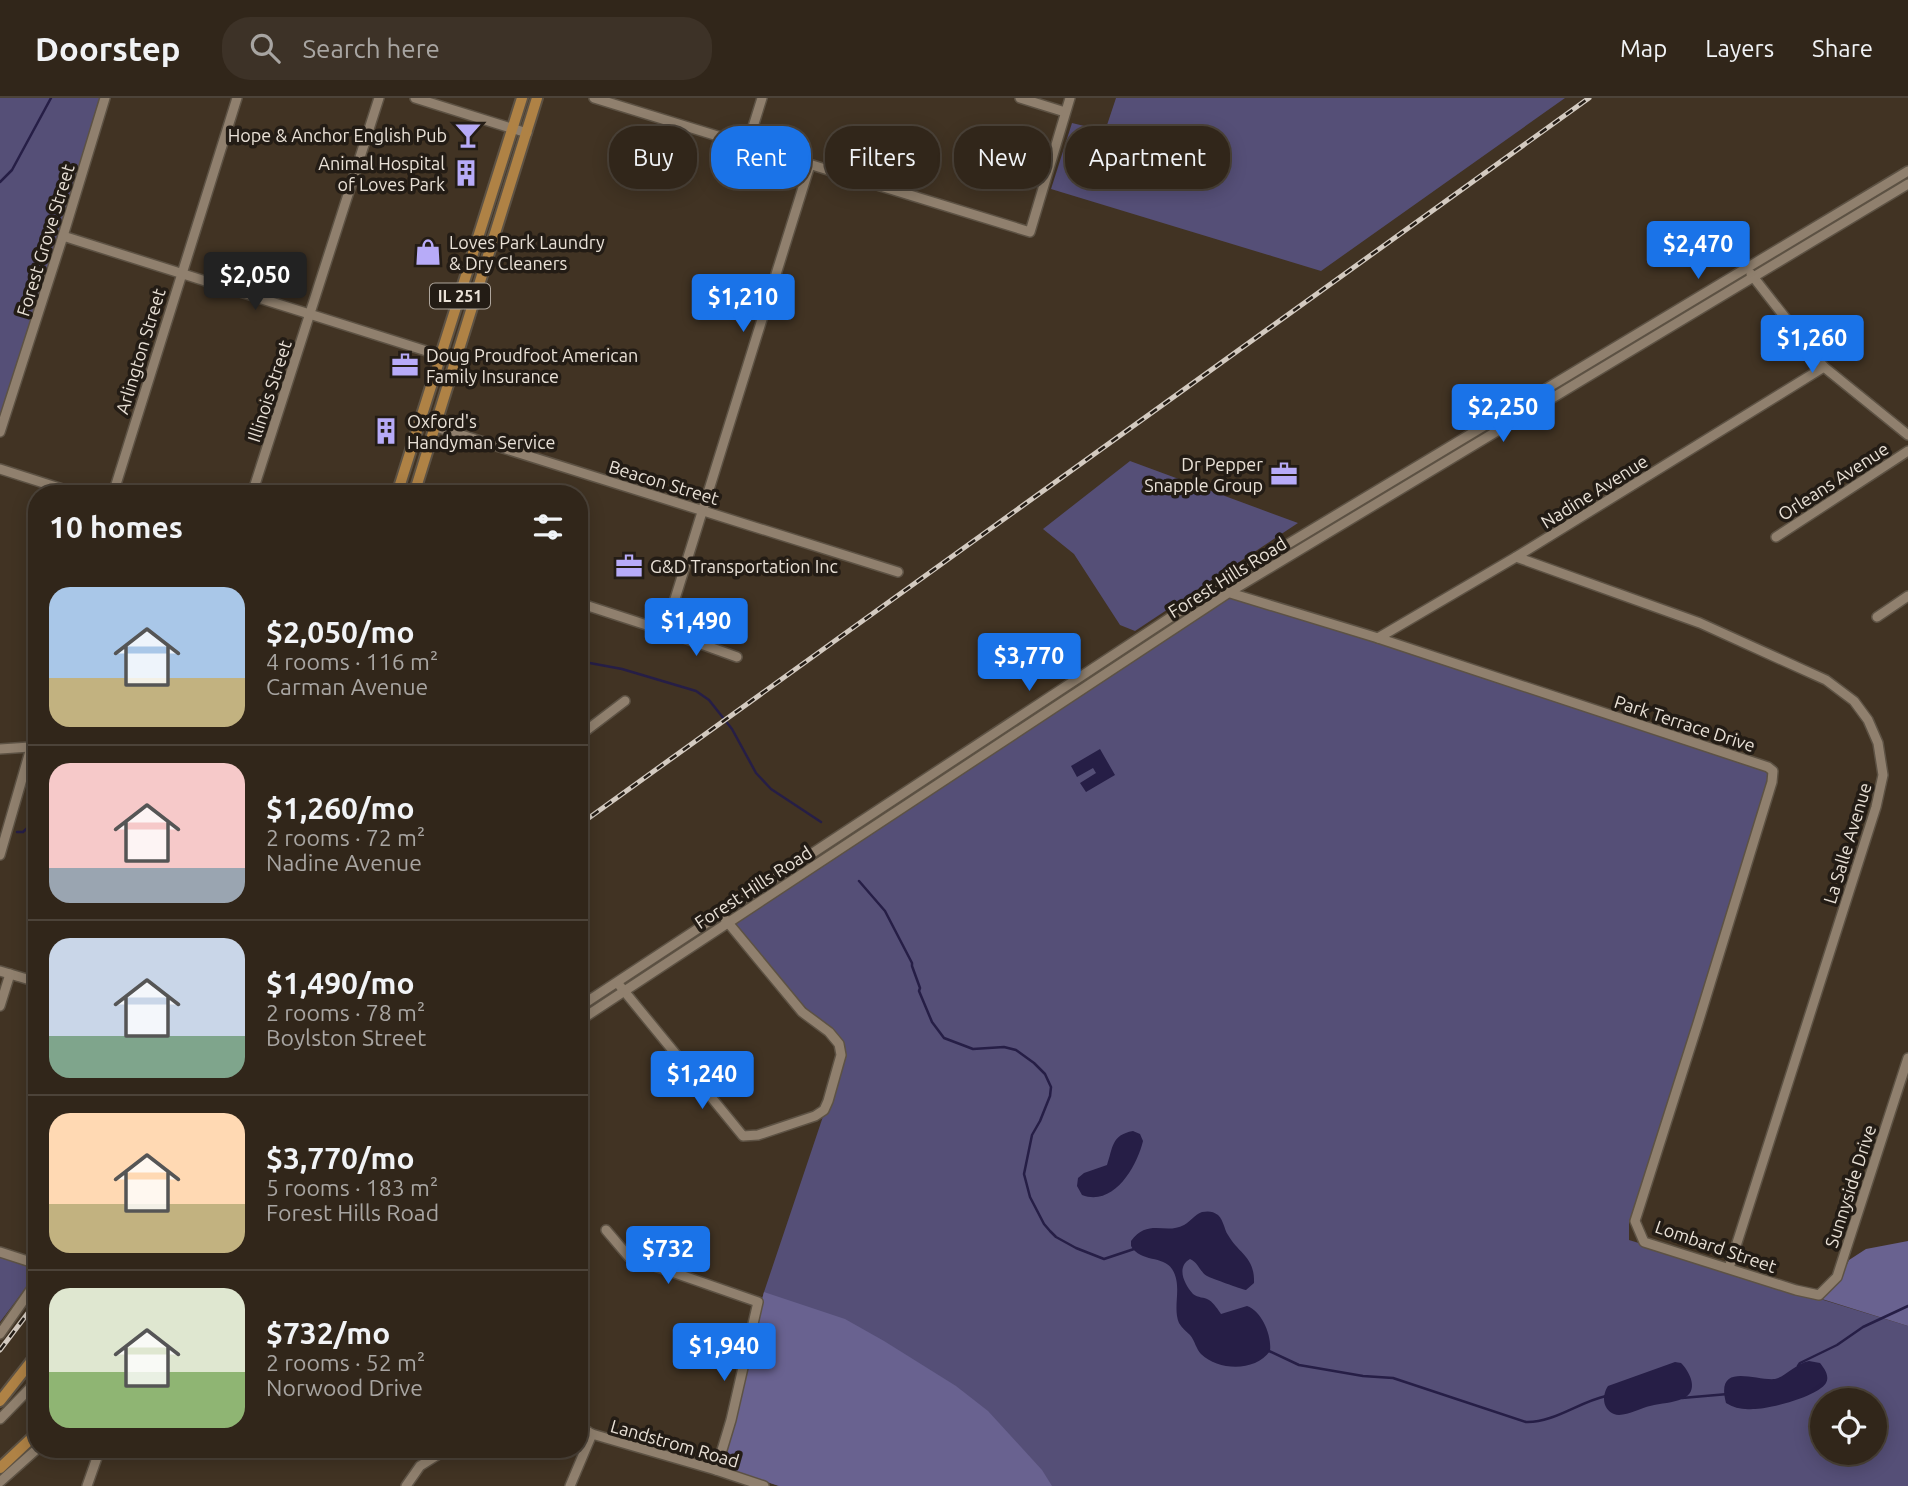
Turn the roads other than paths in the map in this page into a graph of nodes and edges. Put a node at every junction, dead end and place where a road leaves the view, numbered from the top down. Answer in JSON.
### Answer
{"nodes":[{"id":1,"x":105,"y":98,"type":"edge"},
{"id":2,"x":237,"y":98,"type":"edge"},
{"id":3,"x":379,"y":98,"type":"edge"},
{"id":4,"x":415,"y":98,"type":"edge"},
{"id":5,"x":522,"y":98,"type":"edge"},
{"id":6,"x":537,"y":98,"type":"edge"},
{"id":7,"x":594,"y":98,"type":"edge"},
{"id":8,"x":762,"y":98,"type":"edge"},
{"id":9,"x":1020,"y":98,"type":"edge"},
{"id":10,"x":1070,"y":98,"type":"edge"},
{"id":11,"x":1065,"y":112,"type":"junction"},
{"id":12,"x":753,"y":126,"type":"edge"},
{"id":13,"x":513,"y":128,"type":"junction"},
{"id":14,"x":527,"y":133,"type":"junction"},
{"id":15,"x":711,"y":135,"type":"edge"},
{"id":16,"x":811,"y":165,"type":"edge"},
{"id":17,"x":1908,"y":171,"type":"edge"},
{"id":18,"x":1908,"y":184,"type":"edge"},
{"id":19,"x":803,"y":189,"type":"edge"},
{"id":20,"x":64,"y":236,"type":"junction"},
{"id":21,"x":1748,"y":269,"type":"junction"},
{"id":22,"x":181,"y":273,"type":"junction"},
{"id":23,"x":1754,"y":278,"type":"junction"},
{"id":24,"x":310,"y":314,"type":"junction"},
{"id":25,"x":441,"y":356,"type":"junction"},
{"id":26,"x":455,"y":360,"type":"junction"},
{"id":27,"x":1824,"y":367,"type":"junction"},
{"id":28,"x":1502,"y":415,"type":"junction"},
{"id":29,"x":420,"y":422,"type":"junction"},
{"id":30,"x":1509,"y":423,"type":"junction"},
{"id":31,"x":435,"y":426,"type":"junction"},
{"id":32,"x":0,"y":432,"type":"edge"},
{"id":33,"x":1908,"y":435,"type":"edge"},
{"id":34,"x":1908,"y":451,"type":"edge"},
{"id":35,"x":0,"y":469,"type":"edge"},
{"id":36,"x":50,"y":485,"type":"edge"},
{"id":37,"x":116,"y":485,"type":"edge"},
{"id":38,"x":255,"y":485,"type":"edge"},
{"id":39,"x":400,"y":485,"type":"edge"},
{"id":40,"x":417,"y":485,"type":"edge"},
{"id":41,"x":1349,"y":507,"type":"junction"},
{"id":42,"x":704,"y":511,"type":"junction"},
{"id":43,"x":1357,"y":515,"type":"junction"},
{"id":44,"x":1776,"y":537,"type":"dead end"},
{"id":45,"x":1517,"y":557,"type":"junction"},
{"id":46,"x":898,"y":572,"type":"dead end"},
{"id":47,"x":1219,"y":586,"type":"junction"},
{"id":48,"x":1228,"y":593,"type":"junction"},
{"id":49,"x":1908,"y":596,"type":"edge"},
{"id":50,"x":588,"y":606,"type":"edge"},
{"id":51,"x":1877,"y":617,"type":"dead end"},
{"id":52,"x":665,"y":631,"type":"junction"},
{"id":53,"x":1378,"y":638,"type":"junction"},
{"id":54,"x":737,"y":657,"type":"dead end"},
{"id":55,"x":1080,"y":678,"type":"junction"},
{"id":56,"x":1087,"y":687,"type":"junction"},
{"id":57,"x":625,"y":701,"type":"dead end"},
{"id":58,"x":1031,"y":710,"type":"junction"},
{"id":59,"x":1037,"y":719,"type":"junction"},
{"id":60,"x":588,"y":727,"type":"edge"},
{"id":61,"x":28,"y":748,"type":"edge"},
{"id":62,"x":0,"y":749,"type":"edge"},
{"id":63,"x":28,"y":764,"type":"edge"},
{"id":64,"x":0,"y":855,"type":"edge"},
{"id":65,"x":720,"y":914,"type":"junction"},
{"id":66,"x":728,"y":922,"type":"junction"},
{"id":67,"x":5,"y":972,"type":"edge"},
{"id":68,"x":28,"y":979,"type":"edge"},
{"id":69,"x":617,"y":982,"type":"junction"},
{"id":70,"x":624,"y":990,"type":"junction"},
{"id":71,"x":588,"y":1001,"type":"edge"},
{"id":72,"x":0,"y":1006,"type":"edge"},
{"id":73,"x":588,"y":1015,"type":"edge"},
{"id":74,"x":1908,"y":1058,"type":"edge"},
{"id":75,"x":1635,"y":1221,"type":"joint"},
{"id":76,"x":606,"y":1230,"type":"dead end"},
{"id":77,"x":0,"y":1252,"type":"edge"},
{"id":78,"x":28,"y":1261,"type":"edge"},
{"id":79,"x":1729,"y":1268,"type":"junction"},
{"id":80,"x":1796,"y":1290,"type":"joint"},
{"id":81,"x":28,"y":1295,"type":"edge"},
{"id":82,"x":0,"y":1334,"type":"edge"},
{"id":83,"x":28,"y":1365,"type":"edge"},
{"id":84,"x":28,"y":1390,"type":"edge"},
{"id":85,"x":0,"y":1401,"type":"edge"},
{"id":86,"x":0,"y":1419,"type":"edge"},
{"id":87,"x":588,"y":1432,"type":"edge"},
{"id":88,"x":592,"y":1434,"type":"junction"},
{"id":89,"x":28,"y":1442,"type":"edge"},
{"id":90,"x":588,"y":1443,"type":"edge"},
{"id":91,"x":28,"y":1457,"type":"edge"},
{"id":92,"x":97,"y":1458,"type":"edge"},
{"id":93,"x":433,"y":1458,"type":"edge"},
{"id":94,"x":582,"y":1458,"type":"edge"},
{"id":95,"x":0,"y":1468,"type":"edge"},
{"id":96,"x":716,"y":1470,"type":"junction"},
{"id":97,"x":0,"y":1482,"type":"edge"},
{"id":98,"x":746,"y":1483,"type":"edge"},
{"id":99,"x":87,"y":1486,"type":"edge"},
{"id":100,"x":406,"y":1486,"type":"edge"},
{"id":101,"x":570,"y":1486,"type":"edge"},
{"id":102,"x":764,"y":1486,"type":"edge"}],
"edges":[{"from":1,"to":20,"type":"street","name":"Forest Grove Street"},
{"from":2,"to":22,"type":"street","name":"Arlington Street"},
{"from":3,"to":24,"type":"street","name":"Illinois Street"},
{"from":4,"to":13,"type":"street"},
{"from":5,"to":13,"type":"main road","number":"IL 251"},
{"from":6,"to":14,"type":"main road","number":"IL 251"},
{"from":7,"to":15,"type":"street"},
{"from":8,"to":12,"type":"street"},
{"from":9,"to":11,"type":"street"},
{"from":10,"to":11,"type":"street"},
{"from":11,"to":16,"type":"street"},
{"from":13,"to":14,"type":"street"},
{"from":13,"to":25,"type":"main road","number":"IL 251"},
{"from":14,"to":26,"type":"main road","number":"IL 251"},
{"from":17,"to":21,"type":"street","name":"Forest Hills Road"},
{"from":18,"to":23,"type":"street","name":"Forest Hills Road"},
{"from":19,"to":42,"type":"street"},
{"from":20,"to":22,"type":"street"},
{"from":20,"to":32,"type":"street","name":"Forest Grove Street"},
{"from":21,"to":23,"type":"street"},
{"from":21,"to":28,"type":"street","name":"Forest Hills Road"},
{"from":22,"to":24,"type":"street"},
{"from":22,"to":37,"type":"street","name":"Arlington Street"},
{"from":23,"to":27,"type":"street"},
{"from":23,"to":30,"type":"street","name":"Forest Hills Road"},
{"from":24,"to":25,"type":"street"},
{"from":24,"to":38,"type":"street","name":"Illinois Street"},
{"from":25,"to":26,"type":"street"},
{"from":25,"to":29,"type":"main road","number":"IL 251"},
{"from":26,"to":31,"type":"main road","number":"IL 251"},
{"from":27,"to":33,"type":"street"},
{"from":27,"to":45,"type":"street","name":"Nadine Avenue"},
{"from":28,"to":30,"type":"street"},
{"from":28,"to":41,"type":"street","name":"Forest Hills Road"},
{"from":29,"to":31,"type":"street","name":"Beacon Street"},
{"from":29,"to":39,"type":"main road","number":"IL 251"},
{"from":30,"to":43,"type":"street","name":"Forest Hills Road"},
{"from":31,"to":40,"type":"main road","number":"IL 251"},
{"from":31,"to":42,"type":"street","name":"Beacon Street"},
{"from":34,"to":44,"type":"street","name":"Orleans Avenue"},
{"from":35,"to":36,"type":"street"},
{"from":41,"to":43,"type":"street"},
{"from":41,"to":47,"type":"street","name":"Forest Hills Road"},
{"from":42,"to":46,"type":"street","name":"Beacon Street"},
{"from":42,"to":52,"type":"street"},
{"from":43,"to":48,"type":"street","name":"Forest Hills Road"},
{"from":45,"to":53,"type":"street","name":"Nadine Avenue"},
{"from":45,"to":79,"type":"street","name":"La Salle Avenue"},
{"from":47,"to":48,"type":"street","name":"Park Terrace Drive"},
{"from":47,"to":55,"type":"street","name":"Forest Hills Road"},
{"from":48,"to":53,"type":"street","name":"Park Terrace Drive"},
{"from":48,"to":56,"type":"street","name":"Forest Hills Road"},
{"from":49,"to":51,"type":"street"},
{"from":50,"to":52,"type":"street"},
{"from":52,"to":54,"type":"street"},
{"from":53,"to":75,"type":"street","name":"Park Terrace Drive"},
{"from":55,"to":56,"type":"street"},
{"from":55,"to":58,"type":"street","name":"Forest Hills Road"},
{"from":56,"to":59,"type":"street","name":"Forest Hills Road"},
{"from":57,"to":60,"type":"street"},
{"from":58,"to":59,"type":"street"},
{"from":58,"to":65,"type":"street","name":"Forest Hills Road"},
{"from":59,"to":66,"type":"street","name":"Forest Hills Road"},
{"from":61,"to":62,"type":"street"},
{"from":63,"to":64,"type":"street"},
{"from":65,"to":66,"type":"street"},
{"from":65,"to":69,"type":"street","name":"Forest Hills Road"},
{"from":66,"to":70,"type":"street","name":"Forest Hills Road"},
{"from":66,"to":70,"type":"street"},
{"from":67,"to":68,"type":"street"},
{"from":67,"to":72,"type":"street"},
{"from":69,"to":70,"type":"street"},
{"from":69,"to":71,"type":"street","name":"Forest Hills Road"},
{"from":70,"to":73,"type":"street","name":"Forest Hills Road"},
{"from":74,"to":80,"type":"street","name":"Sunnyside Drive"},
{"from":75,"to":79,"type":"street","name":"Lombard Street"},
{"from":76,"to":96,"type":"street"},
{"from":77,"to":78,"type":"street"},
{"from":79,"to":80,"type":"street","name":"Lombard Street"},
{"from":81,"to":82,"type":"street"},
{"from":83,"to":85,"type":"main road"},
{"from":84,"to":86,"type":"street"},
{"from":87,"to":88,"type":"street","name":"Landstrom Road"},
{"from":88,"to":90,"type":"street"},
{"from":88,"to":96,"type":"street","name":"Landstrom Road"},
{"from":89,"to":95,"type":"main road"},
{"from":91,"to":97,"type":"street"},
{"from":92,"to":99,"type":"street"},
{"from":93,"to":100,"type":"street"},
{"from":94,"to":101,"type":"street"},
{"from":96,"to":98,"type":"street","name":"Landstrom Road"},
{"from":98,"to":102,"type":"street","name":"Landstrom Road"}]}
